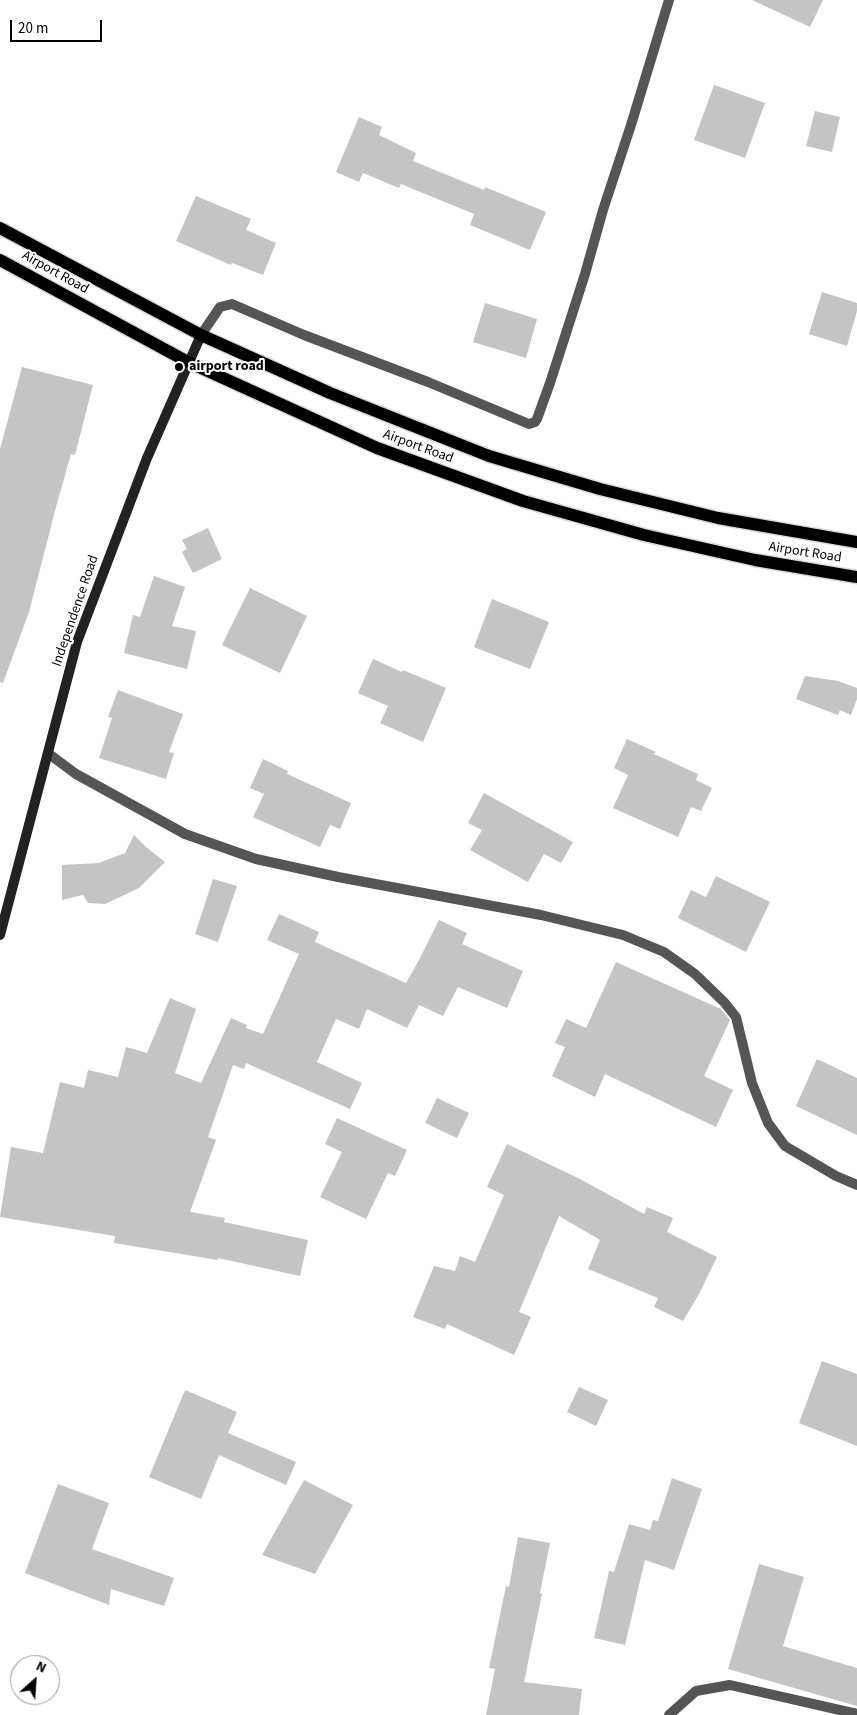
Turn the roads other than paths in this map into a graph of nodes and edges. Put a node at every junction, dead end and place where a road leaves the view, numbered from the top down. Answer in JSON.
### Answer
{"nodes":[{"id":1,"x":669,"y":0,"type":"edge"},
{"id":2,"x":0,"y":228,"type":"edge"},
{"id":3,"x":0,"y":260,"type":"edge"},
{"id":4,"x":201,"y":335,"type":"junction"},
{"id":5,"x":188,"y":362,"type":"junction"},
{"id":6,"x":857,"y":542,"type":"edge"},
{"id":7,"x":857,"y":577,"type":"edge"},
{"id":8,"x":49,"y":754,"type":"junction"},
{"id":9,"x":0,"y":935,"type":"edge"},
{"id":10,"x":857,"y":1185,"type":"edge"},
{"id":11,"x":857,"y":1714,"type":"edge"},
{"id":12,"x":669,"y":1715,"type":"edge"}],
"edges":[{"from":1,"to":4,"type":"street"},
{"from":2,"to":4,"type":"main road","name":"Airport Road"},
{"from":3,"to":5,"type":"main road","name":"Airport Road"},
{"from":4,"to":5,"type":"main road","name":"Independence Road"},
{"from":4,"to":6,"type":"main road","name":"Airport Road"},
{"from":5,"to":7,"type":"main road","name":"Airport Road"},
{"from":5,"to":8,"type":"main road","name":"Independence Road"},
{"from":8,"to":9,"type":"main road","name":"Independence Road"},
{"from":8,"to":10,"type":"street"},
{"from":11,"to":12,"type":"street"}]}
